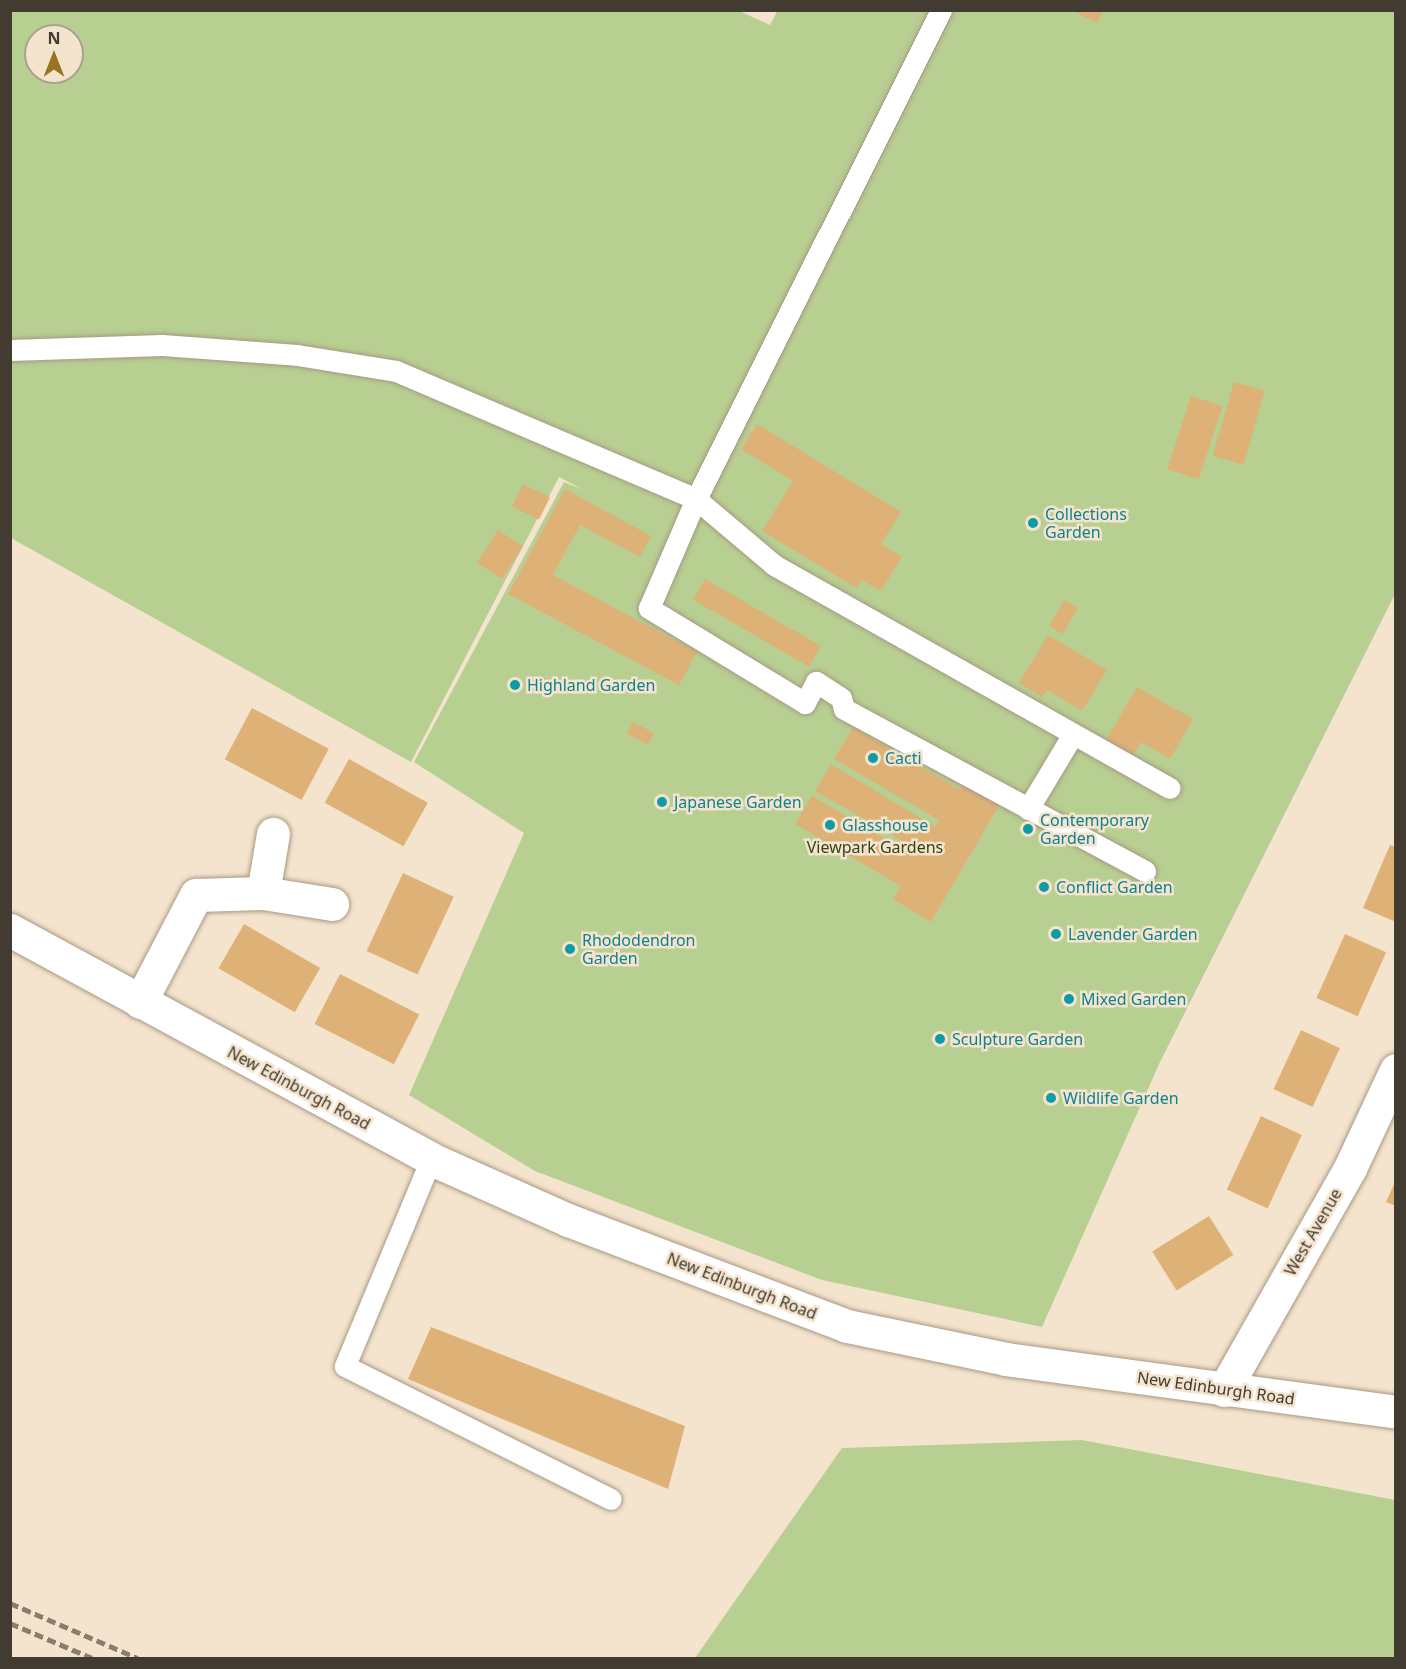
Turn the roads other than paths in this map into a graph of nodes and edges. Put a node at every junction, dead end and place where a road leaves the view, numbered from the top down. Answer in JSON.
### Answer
{"nodes":[{"id":1,"x":941,"y":10,"type":"edge"},
{"id":2,"x":10,"y":350,"type":"edge"},
{"id":3,"x":696,"y":499,"type":"junction"},
{"id":4,"x":1073,"y":734,"type":"junction"},
{"id":5,"x":1169,"y":788,"type":"dead end"},
{"id":6,"x":1028,"y":808,"type":"junction"},
{"id":7,"x":273,"y":834,"type":"dead end"},
{"id":8,"x":1145,"y":871,"type":"dead end"},
{"id":9,"x":263,"y":892,"type":"junction"},
{"id":10,"x":332,"y":903,"type":"dead end"},
{"id":11,"x":10,"y":930,"type":"edge"},
{"id":12,"x":140,"y":1002,"type":"junction"},
{"id":13,"x":1395,"y":1070,"type":"edge"},
{"id":14,"x":431,"y":1159,"type":"junction"},
{"id":15,"x":1224,"y":1390,"type":"junction"},
{"id":16,"x":1395,"y":1412,"type":"edge"},
{"id":17,"x":610,"y":1499,"type":"dead end"}],
"edges":[{"from":1,"to":3,"type":"lane"},
{"from":2,"to":3,"type":"lane"},
{"from":3,"to":4,"type":"lane"},
{"from":3,"to":6,"type":"lane"},
{"from":4,"to":5,"type":"lane"},
{"from":4,"to":6,"type":"lane"},
{"from":6,"to":8,"type":"lane"},
{"from":7,"to":9,"type":"main road"},
{"from":9,"to":10,"type":"main road"},
{"from":9,"to":12,"type":"main road"},
{"from":11,"to":12,"type":"main road","name":"New Edinburgh Road"},
{"from":12,"to":14,"type":"main road","name":"New Edinburgh Road"},
{"from":13,"to":15,"type":"main road","name":"West Avenue"},
{"from":14,"to":15,"type":"main road","name":"New Edinburgh Road"},
{"from":14,"to":17,"type":"lane"},
{"from":15,"to":16,"type":"main road","name":"New Edinburgh Road"}]}
